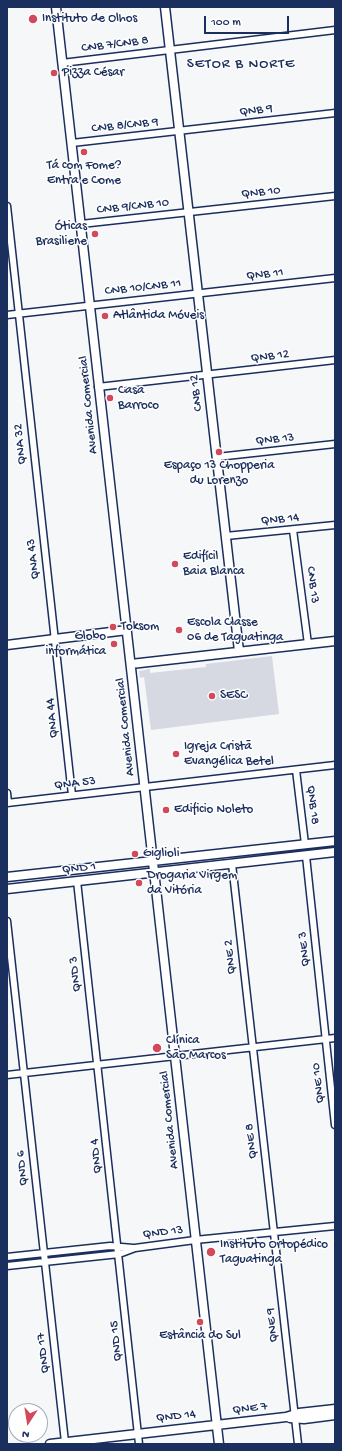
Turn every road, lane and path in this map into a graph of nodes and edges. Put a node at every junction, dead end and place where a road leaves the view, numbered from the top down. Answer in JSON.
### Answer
{"nodes":[{"id":1,"x":56,"y":7,"type":"edge"},
{"id":2,"x":165,"y":7,"type":"edge"},
{"id":3,"x":335,"y":30,"type":"edge"},
{"id":4,"x":170,"y":49,"type":"junction"},
{"id":5,"x":62,"y":63,"type":"junction"},
{"id":6,"x":335,"y":113,"type":"edge"},
{"id":7,"x":180,"y":131,"type":"junction"},
{"id":8,"x":72,"y":143,"type":"junction"},
{"id":9,"x":335,"y":196,"type":"edge"},
{"id":10,"x":7,"y":206,"type":"edge"},
{"id":11,"x":189,"y":212,"type":"junction"},
{"id":12,"x":81,"y":224,"type":"junction"},
{"id":13,"x":335,"y":278,"type":"edge"},
{"id":14,"x":198,"y":293,"type":"junction"},
{"id":15,"x":90,"y":305,"type":"junction"},
{"id":16,"x":19,"y":313,"type":"junction"},
{"id":17,"x":7,"y":314,"type":"edge"},
{"id":18,"x":335,"y":360,"type":"edge"},
{"id":19,"x":207,"y":375,"type":"junction"},
{"id":20,"x":98,"y":387,"type":"junction"},
{"id":21,"x":335,"y":444,"type":"edge"},
{"id":22,"x":217,"y":457,"type":"junction"},
{"id":23,"x":36,"y":477,"type":"joint"},
{"id":24,"x":335,"y":525,"type":"edge"},
{"id":25,"x":293,"y":530,"type":"junction"},
{"id":26,"x":226,"y":536,"type":"junction"},
{"id":27,"x":127,"y":630,"type":"junction"},
{"id":28,"x":55,"y":639,"type":"junction"},
{"id":29,"x":335,"y":641,"type":"edge"},
{"id":30,"x":308,"y":644,"type":"junction"},
{"id":31,"x":7,"y":645,"type":"edge"},
{"id":32,"x":239,"y":652,"type":"junction"},
{"id":33,"x":131,"y":664,"type":"junction"},
{"id":34,"x":335,"y":765,"type":"edge"},
{"id":35,"x":296,"y":770,"type":"junction"},
{"id":36,"x":145,"y":787,"type":"junction"},
{"id":37,"x":7,"y":793,"type":"edge"},
{"id":38,"x":72,"y":795,"type":"junction"},
{"id":39,"x":8,"y":803,"type":"edge"},
{"id":40,"x":335,"y":841,"type":"edge"},
{"id":41,"x":305,"y":844,"type":"junction"},
{"id":42,"x":335,"y":852,"type":"edge"},
{"id":43,"x":224,"y":853,"type":"junction"},
{"id":44,"x":306,"y":856,"type":"junction"},
{"id":45,"x":152,"y":861,"type":"junction"},
{"id":46,"x":228,"y":864,"type":"junction"},
{"id":47,"x":108,"y":866,"type":"junction"},
{"id":48,"x":154,"y":873,"type":"junction"},
{"id":49,"x":7,"y":878,"type":"edge"},
{"id":50,"x":109,"y":878,"type":"junction"},
{"id":51,"x":77,"y":881,"type":"junction"},
{"id":52,"x":7,"y":889,"type":"edge"},
{"id":53,"x":7,"y":921,"type":"edge"},
{"id":54,"x":335,"y":1038,"type":"edge"},
{"id":55,"x":325,"y":1040,"type":"junction"},
{"id":56,"x":252,"y":1047,"type":"junction"},
{"id":57,"x":174,"y":1055,"type":"junction"},
{"id":58,"x":98,"y":1064,"type":"junction"},
{"id":59,"x":24,"y":1073,"type":"junction"},
{"id":60,"x":7,"y":1074,"type":"edge"},
{"id":61,"x":335,"y":1125,"type":"edge"},
{"id":62,"x":335,"y":1226,"type":"edge"},
{"id":63,"x":274,"y":1233,"type":"junction"},
{"id":64,"x":195,"y":1240,"type":"junction"},
{"id":65,"x":118,"y":1246,"type":"junction"},
{"id":66,"x":135,"y":1248,"type":"junction"},
{"id":67,"x":44,"y":1253,"type":"junction"},
{"id":68,"x":119,"y":1254,"type":"junction"},
{"id":69,"x":7,"y":1257,"type":"edge"},
{"id":70,"x":45,"y":1262,"type":"junction"},
{"id":71,"x":7,"y":1266,"type":"edge"},
{"id":72,"x":335,"y":1408,"type":"edge"},
{"id":73,"x":335,"y":1415,"type":"edge"},
{"id":74,"x":295,"y":1416,"type":"junction"},
{"id":75,"x":216,"y":1425,"type":"junction"},
{"id":76,"x":138,"y":1433,"type":"junction"},
{"id":77,"x":65,"y":1442,"type":"junction"},
{"id":78,"x":94,"y":1442,"type":"edge"},
{"id":79,"x":50,"y":1444,"type":"edge"},
{"id":80,"x":139,"y":1444,"type":"edge"},
{"id":81,"x":219,"y":1444,"type":"edge"},
{"id":82,"x":298,"y":1444,"type":"edge"}],
"edges":[{"from":1,"to":5,"type":"main road","name":"Avenida Comercial"},
{"from":2,"to":4,"type":"main road","name":"CNB 12"},
{"from":3,"to":4,"type":"street","name":"CNB 7/CNB 8"},
{"from":4,"to":5,"type":"street","name":"CNB 7/CNB 8"},
{"from":4,"to":7,"type":"main road","name":"CNB 12"},
{"from":5,"to":8,"type":"main road","name":"Avenida Comercial"},
{"from":6,"to":7,"type":"street","name":"QNB 9"},
{"from":7,"to":8,"type":"street","name":"CNB 8/CNB 9"},
{"from":7,"to":11,"type":"main road","name":"CNB 12"},
{"from":8,"to":12,"type":"main road","name":"Avenida Comercial"},
{"from":9,"to":11,"type":"street","name":"QNB 10"},
{"from":10,"to":16,"type":"street","name":"QNA 32"},
{"from":11,"to":12,"type":"street","name":"CNB 9/CNB 10"},
{"from":11,"to":14,"type":"main road","name":"CNB 12"},
{"from":12,"to":15,"type":"main road","name":"Avenida Comercial"},
{"from":13,"to":14,"type":"street","name":"QNB 11"},
{"from":14,"to":15,"type":"street","name":"CNB 10/CNB 11"},
{"from":14,"to":19,"type":"main road","name":"CNB 12"},
{"from":15,"to":16,"type":"street","name":"CNB 10/CNB 11"},
{"from":15,"to":20,"type":"main road","name":"Avenida Comercial"},
{"from":16,"to":17,"type":"street","name":"CNB 10/CNB 11"},
{"from":16,"to":23,"type":"street","name":"QNA 32"},
{"from":18,"to":19,"type":"street","name":"QNB 12"},
{"from":19,"to":20,"type":"street","name":"QNB 12"},
{"from":19,"to":22,"type":"main road","name":"CNB 12"},
{"from":20,"to":27,"type":"main road","name":"Avenida Comercial"},
{"from":21,"to":22,"type":"street","name":"QNB 13"},
{"from":22,"to":26,"type":"main road","name":"CNB 12"},
{"from":23,"to":28,"type":"street","name":"QNA 43"},
{"from":24,"to":25,"type":"street","name":"QNB 14"},
{"from":25,"to":26,"type":"street","name":"QNB 14"},
{"from":25,"to":30,"type":"street","name":"CNB 13"},
{"from":26,"to":32,"type":"main road","name":"CNB 12"},
{"from":27,"to":28,"type":"main road"},
{"from":27,"to":33,"type":"main road","name":"Avenida Comercial"},
{"from":28,"to":31,"type":"main road"},
{"from":28,"to":38,"type":"street","name":"QNA 44"},
{"from":29,"to":30,"type":"main road"},
{"from":30,"to":32,"type":"main road"},
{"from":32,"to":33,"type":"main road"},
{"from":33,"to":36,"type":"main road","name":"Avenida Comercial"},
{"from":34,"to":35,"type":"street","name":"QNA 53"},
{"from":35,"to":36,"type":"street","name":"QNA 53"},
{"from":35,"to":41,"type":"street","name":"QNB 18"},
{"from":36,"to":38,"type":"street","name":"QNA 53"},
{"from":36,"to":45,"type":"main road","name":"Avenida Comercial"},
{"from":37,"to":39,"type":"street"},
{"from":38,"to":39,"type":"street","name":"QNA 53"},
{"from":40,"to":41,"type":"main road"},
{"from":41,"to":43,"type":"main road"},
{"from":42,"to":44,"type":"main road","name":"QND 1"},
{"from":43,"to":45,"type":"main road"},
{"from":43,"to":46,"type":"main road"},
{"from":44,"to":46,"type":"main road","name":"QND 1"},
{"from":44,"to":55,"type":"street","name":"QNE 3"},
{"from":45,"to":47,"type":"main road"},
{"from":45,"to":48,"type":"main road","name":"Avenida Comercial"},
{"from":46,"to":48,"type":"main road","name":"QND 1"},
{"from":46,"to":56,"type":"street","name":"QNE 2"},
{"from":47,"to":49,"type":"main road"},
{"from":47,"to":50,"type":"main road"},
{"from":48,"to":50,"type":"main road","name":"QND 1"},
{"from":48,"to":57,"type":"main road","name":"Avenida Comercial"},
{"from":50,"to":51,"type":"main road","name":"QND 1"},
{"from":51,"to":52,"type":"main road","name":"QND 1"},
{"from":51,"to":58,"type":"street","name":"QND 3"},
{"from":53,"to":59,"type":"street","name":"QND 6"},
{"from":54,"to":55,"type":"street"},
{"from":55,"to":56,"type":"street"},
{"from":55,"to":61,"type":"street","name":"QNE 10"},
{"from":56,"to":57,"type":"street"},
{"from":56,"to":63,"type":"street","name":"QNE 8"},
{"from":57,"to":58,"type":"street"},
{"from":57,"to":64,"type":"main road","name":"Avenida Comercial"},
{"from":58,"to":59,"type":"street"},
{"from":58,"to":65,"type":"street","name":"QND 4"},
{"from":59,"to":60,"type":"street"},
{"from":59,"to":67,"type":"street","name":"QND 6"},
{"from":62,"to":63,"type":"street","name":"QND 13"},
{"from":63,"to":64,"type":"street","name":"QND 13"},
{"from":63,"to":74,"type":"street","name":"QNE 9"},
{"from":64,"to":66,"type":"street","name":"QND 13"},
{"from":64,"to":75,"type":"main road","name":"Avenida Comercial"},
{"from":65,"to":66,"type":"street","name":"QND 13"},
{"from":65,"to":67,"type":"street","name":"QND 13"},
{"from":65,"to":68,"type":"street","name":"QND 15"},
{"from":66,"to":68,"type":"street","name":"QND 13"},
{"from":67,"to":69,"type":"street","name":"QND 13"},
{"from":67,"to":70,"type":"street","name":"QND 6"},
{"from":68,"to":70,"type":"street","name":"QND 13"},
{"from":68,"to":76,"type":"street","name":"QND 15"},
{"from":70,"to":71,"type":"street","name":"QND 13"},
{"from":70,"to":77,"type":"street","name":"QND 17"},
{"from":72,"to":74,"type":"main road"},
{"from":73,"to":74,"type":"main road"},
{"from":74,"to":75,"type":"main road","name":"QNE 7"},
{"from":74,"to":82,"type":"street","name":"QNE 9"},
{"from":75,"to":76,"type":"main road","name":"QND 14"},
{"from":75,"to":81,"type":"main road","name":"Avenida Comercial"},
{"from":76,"to":78,"type":"main road","name":"QND 14"},
{"from":76,"to":80,"type":"street","name":"QND 15"},
{"from":77,"to":78,"type":"main road","name":"QND 14"},
{"from":77,"to":79,"type":"main road","name":"QND 14"}]}
